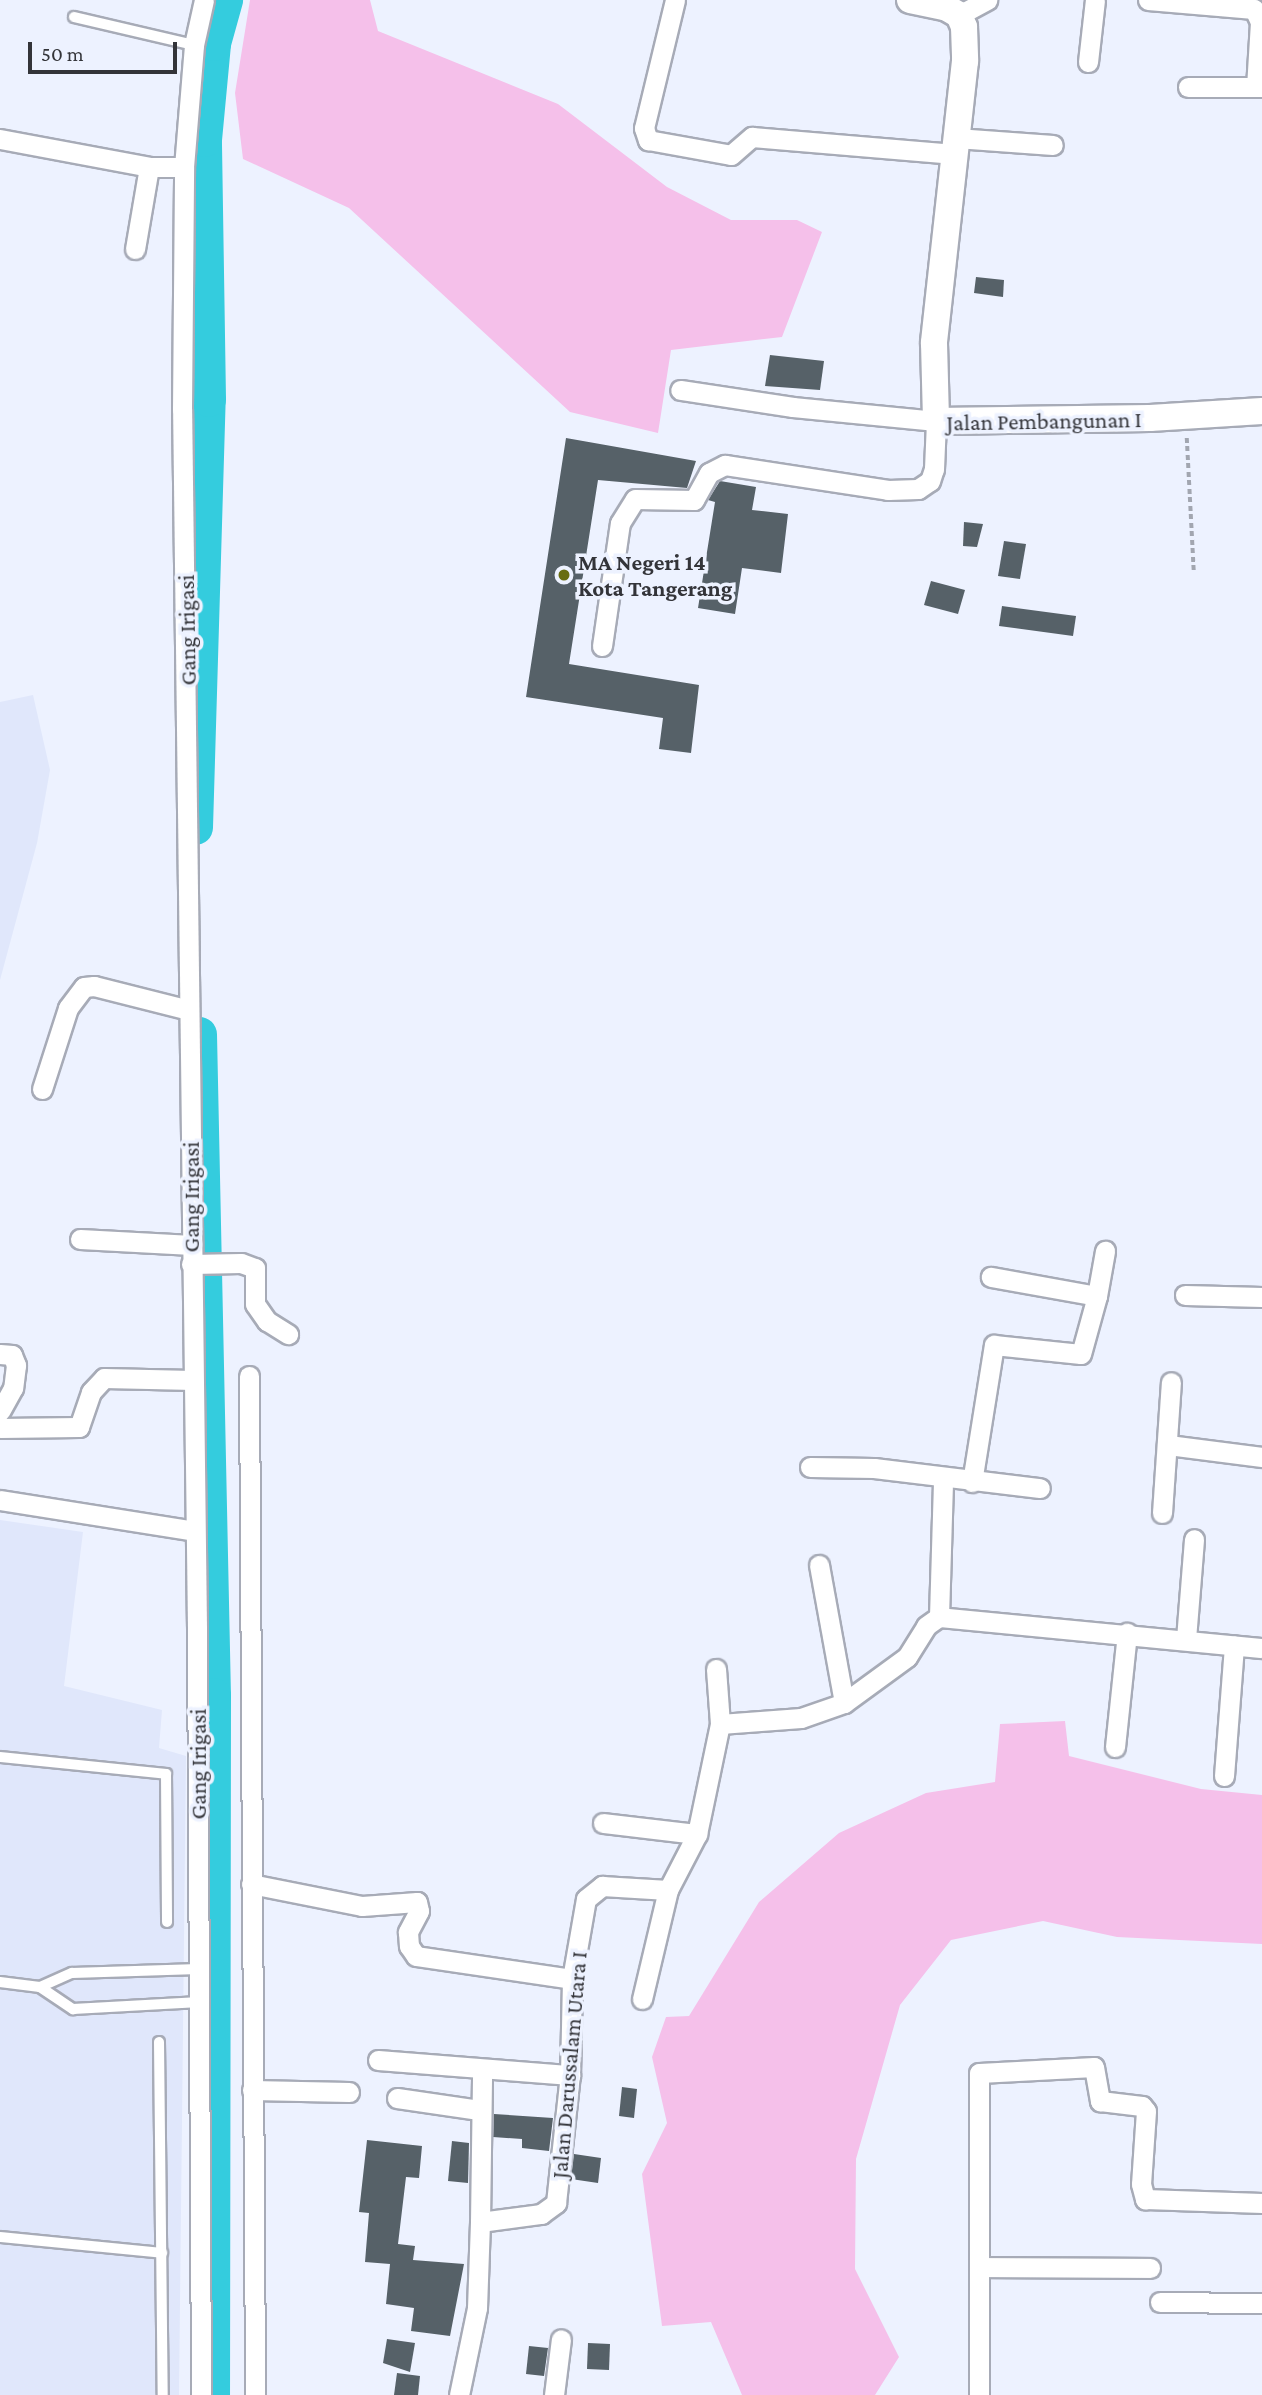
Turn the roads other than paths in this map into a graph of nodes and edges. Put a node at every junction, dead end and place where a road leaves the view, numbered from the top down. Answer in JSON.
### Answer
{"nodes":[{"id":1,"x":204,"y":0,"type":"edge"},
{"id":2,"x":675,"y":0,"type":"edge"},
{"id":3,"x":910,"y":0,"type":"edge"},
{"id":4,"x":987,"y":0,"type":"edge"},
{"id":5,"x":1095,"y":0,"type":"edge"},
{"id":6,"x":1148,"y":0,"type":"edge"},
{"id":7,"x":959,"y":15,"type":"junction"},
{"id":8,"x":74,"y":17,"type":"dead end"},
{"id":9,"x":194,"y":45,"type":"junction"},
{"id":10,"x":1088,"y":62,"type":"dead end"},
{"id":11,"x":1188,"y":87,"type":"dead end"},
{"id":12,"x":1259,"y":87,"type":"edge"},
{"id":13,"x":2,"y":145,"type":"edge"},
{"id":14,"x":1053,"y":145,"type":"dead end"},
{"id":15,"x":955,"y":146,"type":"junction"},
{"id":16,"x":149,"y":167,"type":"junction"},
{"id":17,"x":184,"y":167,"type":"junction"},
{"id":18,"x":135,"y":249,"type":"dead end"},
{"id":19,"x":680,"y":390,"type":"dead end"},
{"id":20,"x":1262,"y":411,"type":"edge"},
{"id":21,"x":936,"y":421,"type":"junction"},
{"id":22,"x":602,"y":646,"type":"dead end"},
{"id":23,"x":189,"y":1010,"type":"junction"},
{"id":24,"x":42,"y":1089,"type":"dead end"},
{"id":25,"x":80,"y":1239,"type":"dead end"},
{"id":26,"x":1105,"y":1251,"type":"dead end"},
{"id":27,"x":194,"y":1258,"type":"junction"},
{"id":28,"x":991,"y":1277,"type":"dead end"},
{"id":29,"x":1185,"y":1295,"type":"dead end"},
{"id":30,"x":1097,"y":1296,"type":"junction"},
{"id":31,"x":1262,"y":1297,"type":"edge"},
{"id":32,"x":288,"y":1334,"type":"dead end"},
{"id":33,"x":0,"y":1354,"type":"edge"},
{"id":34,"x":249,"y":1376,"type":"dead end"},
{"id":35,"x":193,"y":1380,"type":"junction"},
{"id":36,"x":1171,"y":1382,"type":"dead end"},
{"id":37,"x":0,"y":1411,"type":"edge"},
{"id":38,"x":0,"y":1428,"type":"edge"},
{"id":39,"x":1168,"y":1445,"type":"junction"},
{"id":40,"x":1262,"y":1457,"type":"edge"},
{"id":41,"x":810,"y":1467,"type":"dead end"},
{"id":42,"x":943,"y":1479,"type":"junction"},
{"id":43,"x":972,"y":1482,"type":"junction"},
{"id":44,"x":1041,"y":1488,"type":"dead end"},
{"id":45,"x":0,"y":1500,"type":"edge"},
{"id":46,"x":1163,"y":1513,"type":"dead end"},
{"id":47,"x":195,"y":1531,"type":"junction"},
{"id":48,"x":1194,"y":1539,"type":"dead end"},
{"id":49,"x":819,"y":1565,"type":"dead end"},
{"id":50,"x":939,"y":1617,"type":"junction"},
{"id":51,"x":1127,"y":1633,"type":"junction"},
{"id":52,"x":1186,"y":1639,"type":"junction"},
{"id":53,"x":1234,"y":1645,"type":"junction"},
{"id":54,"x":1262,"y":1648,"type":"edge"},
{"id":55,"x":716,"y":1669,"type":"dead end"},
{"id":56,"x":844,"y":1703,"type":"junction"},
{"id":57,"x":720,"y":1724,"type":"junction"},
{"id":58,"x":1115,"y":1747,"type":"dead end"},
{"id":59,"x":0,"y":1757,"type":"edge"},
{"id":60,"x":1224,"y":1776,"type":"dead end"},
{"id":61,"x":603,"y":1823,"type":"dead end"},
{"id":62,"x":697,"y":1834,"type":"junction"},
{"id":63,"x":251,"y":1884,"type":"junction"},
{"id":64,"x":668,"y":1890,"type":"junction"},
{"id":65,"x":167,"y":1922,"type":"dead end"},
{"id":66,"x":199,"y":1969,"type":"junction"},
{"id":67,"x":572,"y":1979,"type":"junction"},
{"id":68,"x":0,"y":1982,"type":"edge"},
{"id":69,"x":40,"y":1987,"type":"junction"},
{"id":70,"x":642,"y":1999,"type":"dead end"},
{"id":71,"x":200,"y":2002,"type":"junction"},
{"id":72,"x":159,"y":2042,"type":"dead end"},
{"id":73,"x":378,"y":2060,"type":"dead end"},
{"id":74,"x":482,"y":2070,"type":"junction"},
{"id":75,"x":570,"y":2076,"type":"junction"},
{"id":76,"x":252,"y":2090,"type":"junction"},
{"id":77,"x":349,"y":2092,"type":"dead end"},
{"id":78,"x":397,"y":2098,"type":"dead end"},
{"id":79,"x":479,"y":2110,"type":"junction"},
{"id":80,"x":1262,"y":2203,"type":"edge"},
{"id":81,"x":480,"y":2222,"type":"junction"},
{"id":82,"x":0,"y":2237,"type":"edge"},
{"id":83,"x":162,"y":2253,"type":"junction"},
{"id":84,"x":981,"y":2267,"type":"junction"},
{"id":85,"x":1150,"y":2268,"type":"dead end"},
{"id":86,"x":1160,"y":2302,"type":"dead end"},
{"id":87,"x":1262,"y":2302,"type":"edge"},
{"id":88,"x":561,"y":2339,"type":"dead end"},
{"id":89,"x":163,"y":2395,"type":"edge"},
{"id":90,"x":201,"y":2395,"type":"edge"},
{"id":91,"x":255,"y":2395,"type":"edge"},
{"id":92,"x":459,"y":2395,"type":"edge"},
{"id":93,"x":554,"y":2395,"type":"edge"},
{"id":94,"x":979,"y":2395,"type":"edge"}],
"edges":[{"from":1,"to":9,"type":"street","name":"Gang Irigasi"},
{"from":2,"to":15,"type":"street"},
{"from":3,"to":7,"type":"street"},
{"from":4,"to":7,"type":"street"},
{"from":5,"to":10,"type":"street"},
{"from":6,"to":12,"type":"street"},
{"from":7,"to":15,"type":"street"},
{"from":8,"to":9,"type":"lane"},
{"from":9,"to":17,"type":"street","name":"Gang Irigasi"},
{"from":11,"to":12,"type":"street"},
{"from":13,"to":16,"type":"street"},
{"from":14,"to":15,"type":"street"},
{"from":15,"to":21,"type":"street"},
{"from":16,"to":17,"type":"street"},
{"from":16,"to":18,"type":"street"},
{"from":17,"to":23,"type":"street","name":"Gang Irigasi"},
{"from":19,"to":21,"type":"street"},
{"from":20,"to":21,"type":"street","name":"Jalan Pembangunan I"},
{"from":21,"to":22,"type":"street","name":"Jalan Pembangunan I"},
{"from":23,"to":24,"type":"street"},
{"from":23,"to":27,"type":"street","name":"Gang Irigasi"},
{"from":25,"to":27,"type":"street"},
{"from":26,"to":30,"type":"street"},
{"from":27,"to":32,"type":"street"},
{"from":27,"to":35,"type":"street","name":"Gang Irigasi"},
{"from":28,"to":30,"type":"street"},
{"from":29,"to":31,"type":"street"},
{"from":30,"to":43,"type":"street"},
{"from":33,"to":37,"type":"street"},
{"from":34,"to":63,"type":"street"},
{"from":35,"to":38,"type":"street"},
{"from":35,"to":47,"type":"street","name":"Gang Irigasi"},
{"from":36,"to":39,"type":"street"},
{"from":39,"to":40,"type":"street"},
{"from":39,"to":46,"type":"street"},
{"from":41,"to":42,"type":"street"},
{"from":42,"to":43,"type":"street"},
{"from":42,"to":50,"type":"street"},
{"from":43,"to":44,"type":"street"},
{"from":45,"to":47,"type":"street"},
{"from":47,"to":66,"type":"street","name":"Gang Irigasi"},
{"from":48,"to":52,"type":"street"},
{"from":49,"to":56,"type":"street"},
{"from":50,"to":51,"type":"street"},
{"from":50,"to":56,"type":"street"},
{"from":51,"to":52,"type":"street"},
{"from":51,"to":58,"type":"street"},
{"from":52,"to":53,"type":"street"},
{"from":53,"to":54,"type":"street"},
{"from":53,"to":60,"type":"street"},
{"from":55,"to":57,"type":"street"},
{"from":56,"to":57,"type":"street"},
{"from":57,"to":62,"type":"street"},
{"from":59,"to":65,"type":"lane"},
{"from":61,"to":62,"type":"street"},
{"from":62,"to":64,"type":"street"},
{"from":63,"to":67,"type":"street"},
{"from":63,"to":76,"type":"street"},
{"from":64,"to":67,"type":"street","name":"Jalan Darussalam Utara I"},
{"from":64,"to":70,"type":"street"},
{"from":66,"to":69,"type":"lane"},
{"from":66,"to":71,"type":"street","name":"Gang Irigasi"},
{"from":67,"to":75,"type":"street","name":"Jalan Darussalam Utara I"},
{"from":68,"to":69,"type":"lane"},
{"from":69,"to":71,"type":"lane"},
{"from":71,"to":90,"type":"street","name":"Gang Irigasi"},
{"from":72,"to":83,"type":"lane"},
{"from":73,"to":74,"type":"street"},
{"from":74,"to":75,"type":"street"},
{"from":74,"to":79,"type":"street"},
{"from":75,"to":81,"type":"street","name":"Jalan Darussalam Utara I"},
{"from":76,"to":77,"type":"street"},
{"from":76,"to":91,"type":"street"},
{"from":78,"to":79,"type":"street"},
{"from":79,"to":81,"type":"street"},
{"from":80,"to":84,"type":"street"},
{"from":81,"to":92,"type":"street"},
{"from":82,"to":83,"type":"lane"},
{"from":83,"to":89,"type":"lane"},
{"from":84,"to":85,"type":"street"},
{"from":84,"to":94,"type":"street"},
{"from":86,"to":87,"type":"street"},
{"from":88,"to":93,"type":"street"}]}
